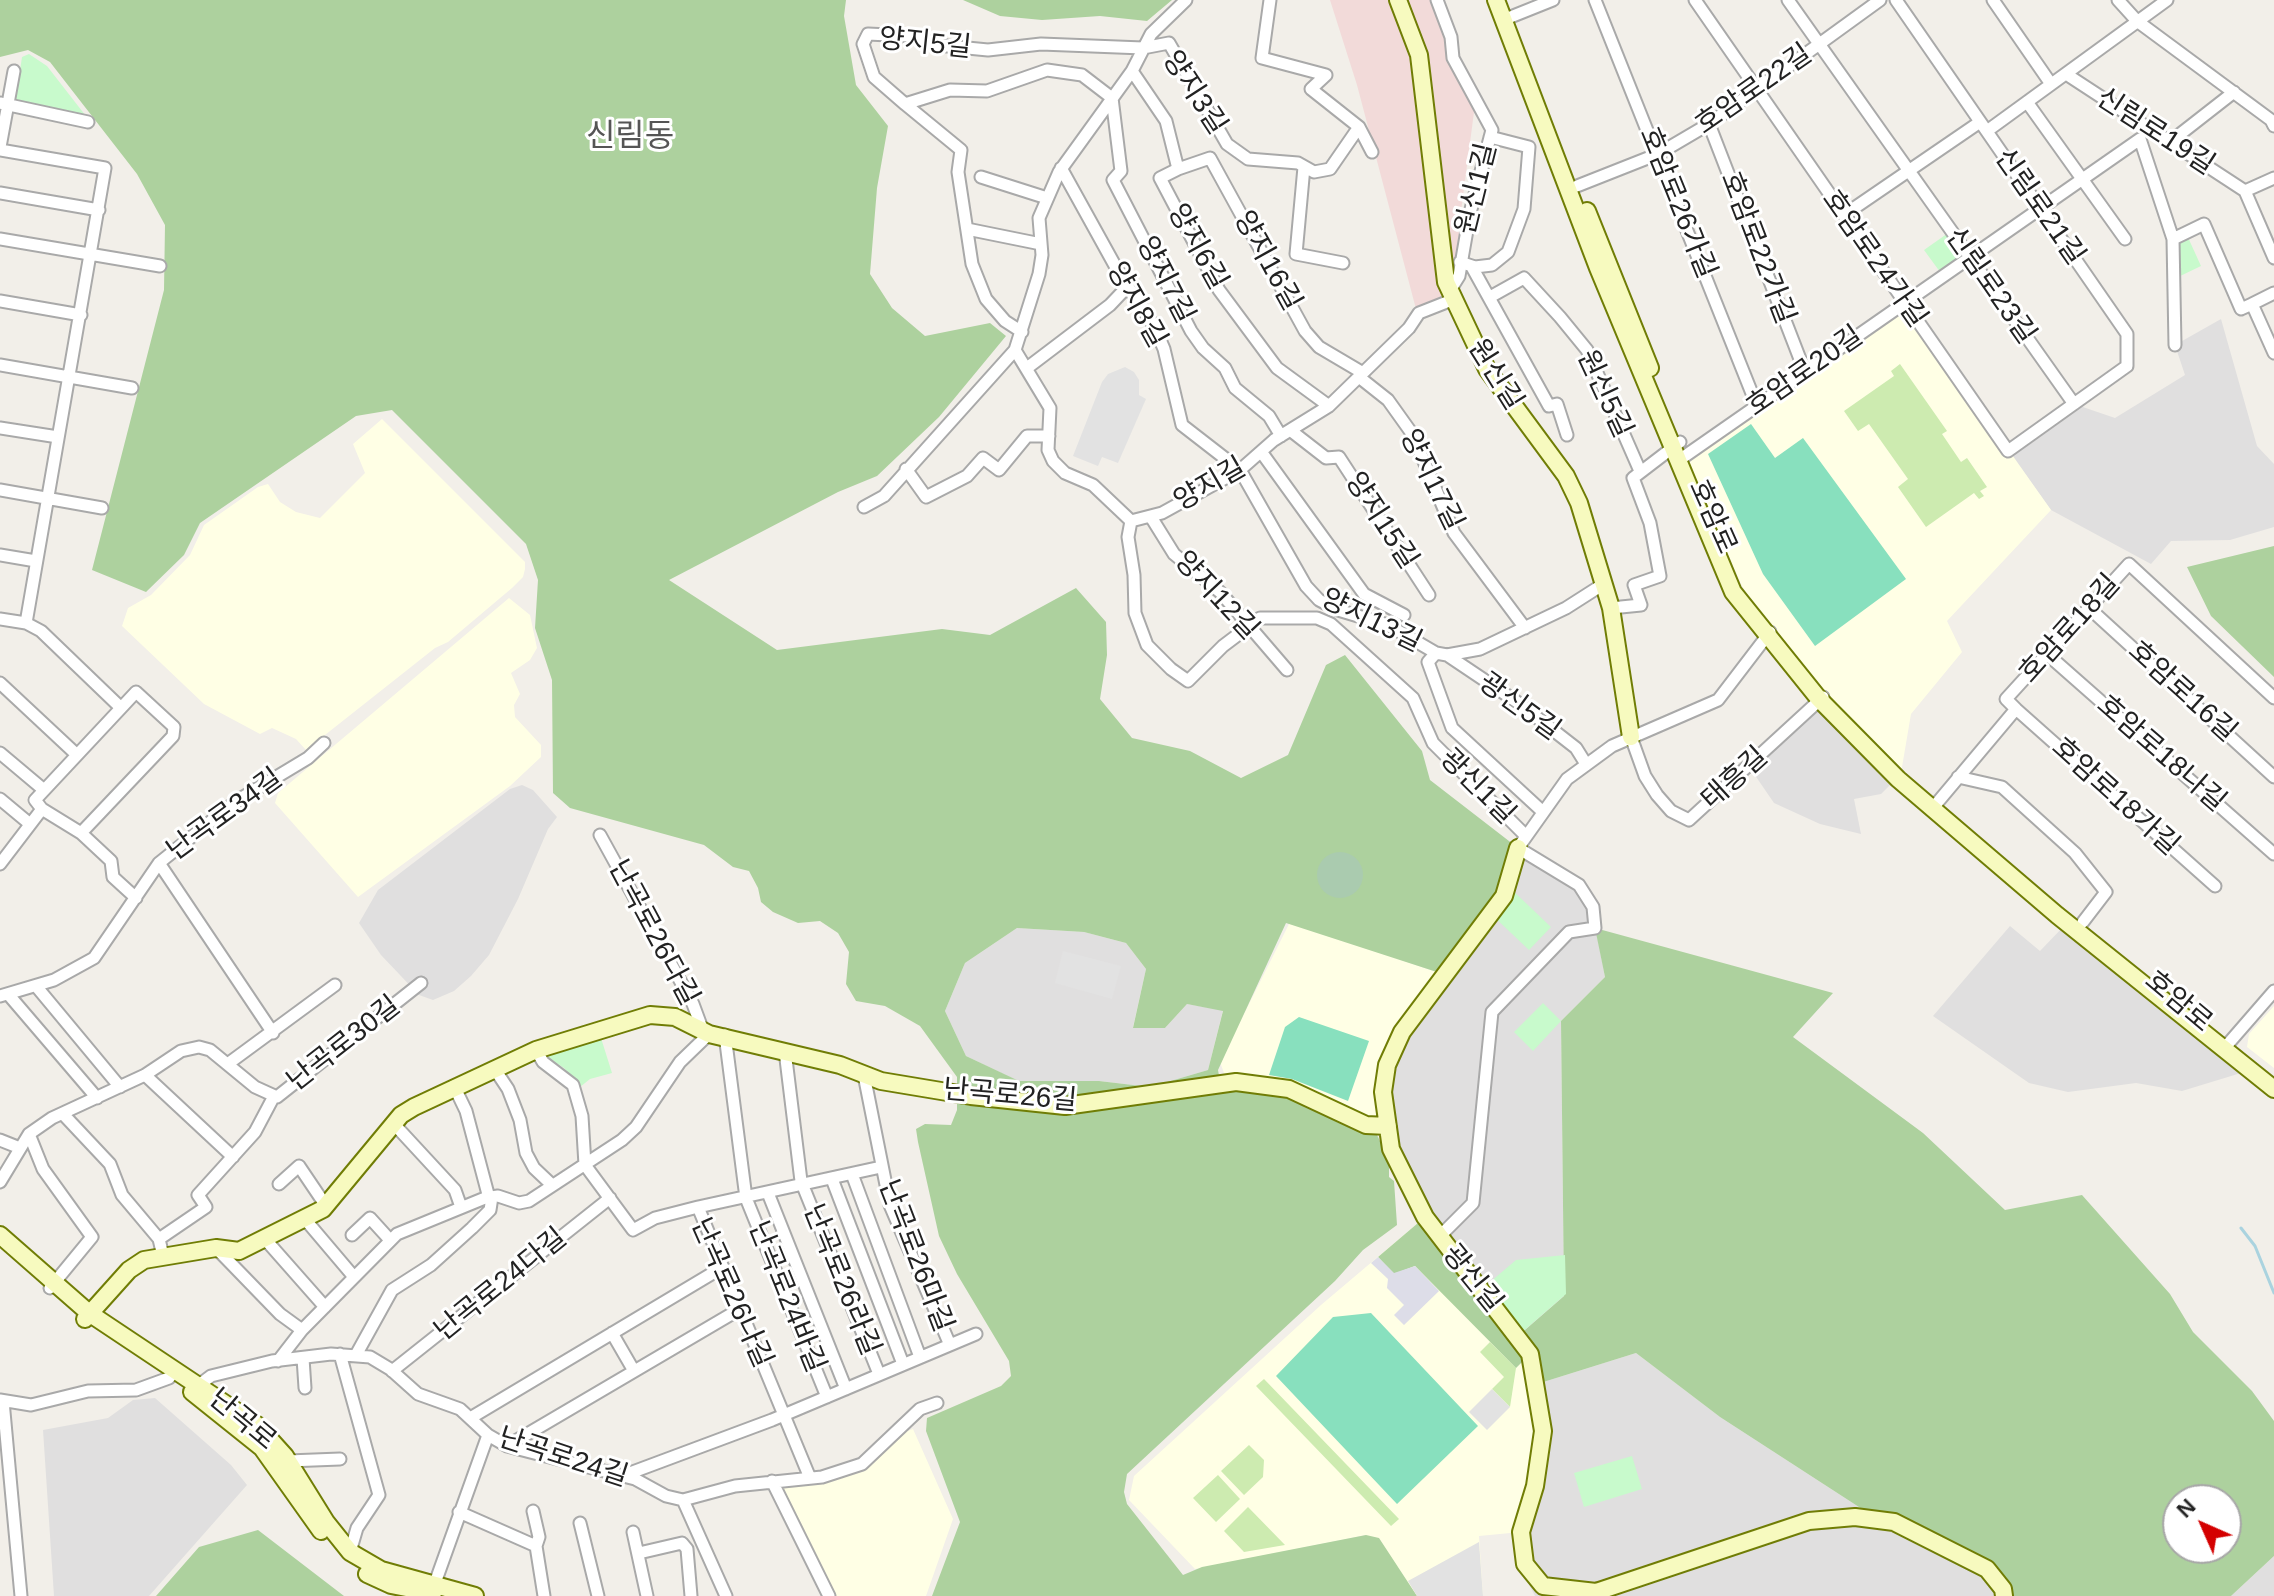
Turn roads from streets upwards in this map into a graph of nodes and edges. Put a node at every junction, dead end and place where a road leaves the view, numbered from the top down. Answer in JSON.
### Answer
{"nodes":[{"id":1,"x":1186,"y":0,"type":"edge"},
{"id":2,"x":1270,"y":0,"type":"edge"},
{"id":3,"x":1398,"y":0,"type":"edge"},
{"id":4,"x":1437,"y":0,"type":"edge"},
{"id":5,"x":1496,"y":0,"type":"edge"},
{"id":6,"x":1502,"y":0,"type":"edge"},
{"id":7,"x":1553,"y":0,"type":"edge"},
{"id":8,"x":1595,"y":0,"type":"edge"},
{"id":9,"x":1695,"y":0,"type":"edge"},
{"id":10,"x":1788,"y":0,"type":"edge"},
{"id":11,"x":1880,"y":0,"type":"edge"},
{"id":12,"x":1896,"y":0,"type":"edge"},
{"id":13,"x":1993,"y":0,"type":"edge"},
{"id":14,"x":2118,"y":0,"type":"edge"},
{"id":15,"x":2167,"y":0,"type":"edge"},
{"id":16,"x":1508,"y":18,"type":"junction"},
{"id":17,"x":2137,"y":21,"type":"junction"},
{"id":18,"x":1819,"y":44,"type":"junction"},
{"id":19,"x":1143,"y":48,"type":"junction"},
{"id":20,"x":14,"y":71,"type":"dead end"},
{"id":21,"x":1132,"y":71,"type":"junction"},
{"id":22,"x":2066,"y":74,"type":"junction"},
{"id":23,"x":2051,"y":84,"type":"junction"},
{"id":24,"x":1757,"y":90,"type":"junction"},
{"id":25,"x":2234,"y":92,"type":"junction"},
{"id":26,"x":1112,"y":98,"type":"junction"},
{"id":27,"x":2027,"y":102,"type":"junction"},
{"id":28,"x":5,"y":104,"type":"edge"},
{"id":29,"x":905,"y":104,"type":"junction"},
{"id":30,"x":88,"y":122,"type":"dead end"},
{"id":31,"x":1709,"y":124,"type":"junction"},
{"id":32,"x":1984,"y":126,"type":"junction"},
{"id":33,"x":2274,"y":126,"type":"edge"},
{"id":34,"x":1359,"y":127,"type":"junction"},
{"id":35,"x":2152,"y":130,"type":"junction"},
{"id":36,"x":1490,"y":137,"type":"junction"},
{"id":37,"x":2140,"y":139,"type":"junction"},
{"id":38,"x":2170,"y":142,"type":"junction"},
{"id":39,"x":0,"y":148,"type":"edge"},
{"id":40,"x":1372,"y":152,"type":"dead end"},
{"id":41,"x":1658,"y":154,"type":"junction"},
{"id":42,"x":1304,"y":167,"type":"junction"},
{"id":43,"x":1061,"y":168,"type":"junction"},
{"id":44,"x":1908,"y":168,"type":"junction"},
{"id":45,"x":1178,"y":169,"type":"junction"},
{"id":46,"x":981,"y":177,"type":"dead end"},
{"id":47,"x":2274,"y":178,"type":"edge"},
{"id":48,"x":2082,"y":180,"type":"junction"},
{"id":49,"x":1577,"y":186,"type":"junction"},
{"id":50,"x":2245,"y":191,"type":"junction"},
{"id":51,"x":0,"y":193,"type":"edge"},
{"id":52,"x":1047,"y":198,"type":"junction"},
{"id":53,"x":2040,"y":208,"type":"junction"},
{"id":54,"x":99,"y":210,"type":"junction"},
{"id":55,"x":1844,"y":215,"type":"junction"},
{"id":56,"x":967,"y":229,"type":"junction"},
{"id":57,"x":0,"y":239,"type":"edge"},
{"id":58,"x":2125,"y":239,"type":"dead end"},
{"id":59,"x":2173,"y":239,"type":"junction"},
{"id":60,"x":1041,"y":244,"type":"junction"},
{"id":61,"x":92,"y":254,"type":"junction"},
{"id":62,"x":1970,"y":257,"type":"junction"},
{"id":63,"x":2274,"y":258,"type":"edge"},
{"id":64,"x":1343,"y":263,"type":"dead end"},
{"id":65,"x":1466,"y":265,"type":"junction"},
{"id":66,"x":160,"y":266,"type":"dead end"},
{"id":67,"x":1128,"y":286,"type":"junction"},
{"id":68,"x":2274,"y":293,"type":"edge"},
{"id":69,"x":1451,"y":296,"type":"junction"},
{"id":70,"x":1490,"y":297,"type":"junction"},
{"id":71,"x":0,"y":301,"type":"edge"},
{"id":72,"x":1905,"y":303,"type":"junction"},
{"id":73,"x":2252,"y":304,"type":"junction"},
{"id":74,"x":81,"y":315,"type":"junction"},
{"id":75,"x":1022,"y":332,"type":"junction"},
{"id":76,"x":2175,"y":345,"type":"dead end"},
{"id":77,"x":1015,"y":350,"type":"junction"},
{"id":78,"x":2274,"y":353,"type":"edge"},
{"id":79,"x":0,"y":365,"type":"edge"},
{"id":80,"x":1027,"y":368,"type":"junction"},
{"id":81,"x":1805,"y":372,"type":"junction"},
{"id":82,"x":1361,"y":375,"type":"junction"},
{"id":83,"x":69,"y":376,"type":"junction"},
{"id":84,"x":132,"y":388,"type":"dead end"},
{"id":85,"x":2074,"y":404,"type":"junction"},
{"id":86,"x":1329,"y":406,"type":"junction"},
{"id":87,"x":1757,"y":406,"type":"junction"},
{"id":88,"x":0,"y":428,"type":"edge"},
{"id":89,"x":1286,"y":433,"type":"junction"},
{"id":90,"x":1567,"y":435,"type":"dead end"},
{"id":91,"x":1049,"y":436,"type":"junction"},
{"id":92,"x":58,"y":437,"type":"junction"},
{"id":93,"x":1679,"y":449,"type":"junction"},
{"id":94,"x":1262,"y":453,"type":"junction"},
{"id":95,"x":906,"y":469,"type":"junction"},
{"id":96,"x":1240,"y":470,"type":"junction"},
{"id":97,"x":1640,"y":471,"type":"junction"},
{"id":98,"x":0,"y":490,"type":"edge"},
{"id":99,"x":48,"y":498,"type":"junction"},
{"id":100,"x":864,"y":507,"type":"dead end"},
{"id":101,"x":102,"y":508,"type":"dead end"},
{"id":102,"x":1151,"y":517,"type":"junction"},
{"id":103,"x":1131,"y":521,"type":"junction"},
{"id":104,"x":0,"y":555,"type":"edge"},
{"id":105,"x":36,"y":561,"type":"junction"},
{"id":106,"x":1602,"y":585,"type":"junction"},
{"id":107,"x":1429,"y":595,"type":"dead end"},
{"id":108,"x":1611,"y":608,"type":"junction"},
{"id":109,"x":2089,"y":608,"type":"junction"},
{"id":110,"x":1404,"y":615,"type":"dead end"},
{"id":111,"x":0,"y":619,"type":"edge"},
{"id":112,"x":26,"y":623,"type":"junction"},
{"id":113,"x":1525,"y":628,"type":"junction"},
{"id":114,"x":1250,"y":629,"type":"junction"},
{"id":115,"x":1768,"y":634,"type":"junction"},
{"id":116,"x":1441,"y":654,"type":"junction"},
{"id":117,"x":2047,"y":654,"type":"junction"},
{"id":118,"x":1287,"y":670,"type":"dead end"},
{"id":119,"x":0,"y":683,"type":"edge"},
{"id":120,"x":1822,"y":698,"type":"junction"},
{"id":121,"x":2274,"y":698,"type":"edge"},
{"id":122,"x":119,"y":706,"type":"junction"},
{"id":123,"x":2016,"y":709,"type":"junction"},
{"id":124,"x":1631,"y":737,"type":"junction"},
{"id":125,"x":324,"y":743,"type":"dead end"},
{"id":126,"x":0,"y":753,"type":"edge"},
{"id":127,"x":76,"y":754,"type":"junction"},
{"id":128,"x":1586,"y":764,"type":"junction"},
{"id":129,"x":1958,"y":777,"type":"junction"},
{"id":130,"x":2274,"y":777,"type":"edge"},
{"id":131,"x":44,"y":790,"type":"junction"},
{"id":132,"x":0,"y":799,"type":"edge"},
{"id":133,"x":1937,"y":803,"type":"junction"},
{"id":134,"x":42,"y":809,"type":"junction"},
{"id":135,"x":1543,"y":812,"type":"junction"},
{"id":136,"x":30,"y":824,"type":"junction"},
{"id":137,"x":81,"y":833,"type":"junction"},
{"id":138,"x":600,"y":835,"type":"dead end"},
{"id":139,"x":1522,"y":842,"type":"junction"},
{"id":140,"x":2274,"y":854,"type":"edge"},
{"id":141,"x":159,"y":863,"type":"junction"},
{"id":142,"x":0,"y":864,"type":"edge"},
{"id":143,"x":2215,"y":886,"type":"dead end"},
{"id":144,"x":136,"y":898,"type":"junction"},
{"id":145,"x":2083,"y":922,"type":"junction"},
{"id":146,"x":421,"y":983,"type":"dead end"},
{"id":147,"x":335,"y":985,"type":"dead end"},
{"id":148,"x":36,"y":986,"type":"junction"},
{"id":149,"x":2274,"y":991,"type":"edge"},
{"id":150,"x":4,"y":995,"type":"edge"},
{"id":151,"x":273,"y":1033,"type":"junction"},
{"id":152,"x":712,"y":1033,"type":"junction"},
{"id":153,"x":2228,"y":1044,"type":"junction"},
{"id":154,"x":536,"y":1050,"type":"junction"},
{"id":155,"x":785,"y":1051,"type":"junction"},
{"id":156,"x":229,"y":1063,"type":"junction"},
{"id":157,"x":494,"y":1068,"type":"junction"},
{"id":158,"x":145,"y":1075,"type":"junction"},
{"id":159,"x":864,"y":1075,"type":"junction"},
{"id":160,"x":2274,"y":1079,"type":"edge"},
{"id":161,"x":454,"y":1086,"type":"junction"},
{"id":162,"x":120,"y":1087,"type":"junction"},
{"id":163,"x":2274,"y":1089,"type":"edge"},
{"id":164,"x":97,"y":1098,"type":"junction"},
{"id":165,"x":273,"y":1098,"type":"junction"},
{"id":166,"x":63,"y":1114,"type":"junction"},
{"id":167,"x":394,"y":1124,"type":"junction"},
{"id":168,"x":1388,"y":1126,"type":"junction"},
{"id":169,"x":29,"y":1134,"type":"junction"},
{"id":170,"x":0,"y":1140,"type":"edge"},
{"id":171,"x":20,"y":1148,"type":"junction"},
{"id":172,"x":233,"y":1157,"type":"junction"},
{"id":173,"x":585,"y":1165,"type":"junction"},
{"id":174,"x":881,"y":1167,"type":"junction"},
{"id":175,"x":852,"y":1174,"type":"junction"},
{"id":176,"x":832,"y":1179,"type":"junction"},
{"id":177,"x":0,"y":1182,"type":"edge"},
{"id":178,"x":279,"y":1184,"type":"dead end"},
{"id":179,"x":552,"y":1185,"type":"junction"},
{"id":180,"x":804,"y":1186,"type":"junction"},
{"id":181,"x":768,"y":1193,"type":"junction"},
{"id":182,"x":490,"y":1198,"type":"junction"},
{"id":183,"x":610,"y":1198,"type":"junction"},
{"id":184,"x":746,"y":1198,"type":"junction"},
{"id":185,"x":326,"y":1206,"type":"junction"},
{"id":186,"x":461,"y":1207,"type":"junction"},
{"id":187,"x":698,"y":1207,"type":"junction"},
{"id":188,"x":304,"y":1218,"type":"junction"},
{"id":189,"x":0,"y":1235,"type":"edge"},
{"id":190,"x":352,"y":1235,"type":"dead end"},
{"id":191,"x":1439,"y":1237,"type":"junction"},
{"id":192,"x":265,"y":1239,"type":"junction"},
{"id":193,"x":390,"y":1240,"type":"junction"},
{"id":194,"x":0,"y":1245,"type":"edge"},
{"id":195,"x":161,"y":1247,"type":"junction"},
{"id":196,"x":216,"y":1248,"type":"junction"},
{"id":197,"x":723,"y":1267,"type":"junction"},
{"id":198,"x":354,"y":1277,"type":"junction"},
{"id":199,"x":52,"y":1286,"type":"junction"},
{"id":200,"x":325,"y":1307,"type":"junction"},
{"id":201,"x":740,"y":1309,"type":"junction"},
{"id":202,"x":87,"y":1316,"type":"junction"},
{"id":203,"x":302,"y":1330,"type":"junction"},
{"id":204,"x":612,"y":1333,"type":"junction"},
{"id":205,"x":976,"y":1334,"type":"dead end"},
{"id":206,"x":950,"y":1345,"type":"junction"},
{"id":207,"x":340,"y":1354,"type":"junction"},
{"id":208,"x":356,"y":1355,"type":"junction"},
{"id":209,"x":920,"y":1357,"type":"junction"},
{"id":210,"x":303,"y":1358,"type":"junction"},
{"id":211,"x":278,"y":1361,"type":"junction"},
{"id":212,"x":903,"y":1364,"type":"junction"},
{"id":213,"x":392,"y":1371,"type":"junction"},
{"id":214,"x":634,"y":1371,"type":"junction"},
{"id":215,"x":879,"y":1374,"type":"junction"},
{"id":216,"x":172,"y":1375,"type":"junction"},
{"id":217,"x":195,"y":1388,"type":"junction"},
{"id":218,"x":305,"y":1388,"type":"dead end"},
{"id":219,"x":846,"y":1389,"type":"junction"},
{"id":220,"x":827,"y":1397,"type":"junction"},
{"id":221,"x":1,"y":1401,"type":"edge"},
{"id":222,"x":937,"y":1403,"type":"dead end"},
{"id":223,"x":784,"y":1415,"type":"junction"},
{"id":224,"x":472,"y":1417,"type":"junction"},
{"id":225,"x":488,"y":1435,"type":"junction"},
{"id":226,"x":507,"y":1446,"type":"junction"},
{"id":227,"x":340,"y":1459,"type":"dead end"},
{"id":228,"x":288,"y":1461,"type":"junction"},
{"id":229,"x":621,"y":1476,"type":"junction"},
{"id":230,"x":810,"y":1478,"type":"junction"},
{"id":231,"x":772,"y":1481,"type":"junction"},
{"id":232,"x":683,"y":1500,"type":"junction"},
{"id":233,"x":533,"y":1511,"type":"dead end"},
{"id":234,"x":459,"y":1512,"type":"junction"},
{"id":235,"x":580,"y":1523,"type":"dead end"},
{"id":236,"x":633,"y":1532,"type":"dead end"},
{"id":237,"x":704,"y":1545,"type":"junction"},
{"id":238,"x":536,"y":1546,"type":"junction"},
{"id":239,"x":687,"y":1549,"type":"junction"},
{"id":240,"x":350,"y":1552,"type":"junction"},
{"id":241,"x":639,"y":1553,"type":"junction"},
{"id":242,"x":435,"y":1583,"type":"junction"},
{"id":243,"x":21,"y":1596,"type":"edge"},
{"id":244,"x":447,"y":1596,"type":"edge"},
{"id":245,"x":475,"y":1596,"type":"edge"},
{"id":246,"x":544,"y":1596,"type":"edge"},
{"id":247,"x":598,"y":1596,"type":"edge"},
{"id":248,"x":647,"y":1596,"type":"edge"},
{"id":249,"x":691,"y":1596,"type":"edge"},
{"id":250,"x":726,"y":1596,"type":"edge"},
{"id":251,"x":829,"y":1596,"type":"edge"},
{"id":252,"x":2004,"y":1596,"type":"edge"}],
"edges":[{"from":1,"to":19,"type":"street"},
{"from":2,"to":34,"type":"street"},
{"from":3,"to":69,"type":"street","name":"원신길"},
{"from":4,"to":36,"type":"street","name":"원신1길"},
{"from":5,"to":93,"type":"street"},
{"from":6,"to":16,"type":"street","name":"호암로"},
{"from":7,"to":16,"type":"street"},
{"from":8,"to":41,"type":"street","name":"호암로26가길"},
{"from":9,"to":24,"type":"street","name":"호암로24가길"},
{"from":10,"to":18,"type":"street","name":"신림로23길"},
{"from":11,"to":18,"type":"street","name":"호암로22길"},
{"from":12,"to":32,"type":"street","name":"신림로21길"},
{"from":13,"to":23,"type":"street"},
{"from":14,"to":17,"type":"street"},
{"from":15,"to":17,"type":"street"},
{"from":16,"to":49,"type":"street","name":"호암로"},
{"from":17,"to":22,"type":"street"},
{"from":17,"to":25,"type":"street"},
{"from":18,"to":24,"type":"street","name":"호암로22길"},
{"from":18,"to":44,"type":"street","name":"신림로23길"},
{"from":19,"to":21,"type":"street"},
{"from":19,"to":29,"type":"street","name":"양지5길"},
{"from":19,"to":42,"type":"street","name":"양지3길"},
{"from":20,"to":28,"type":"street"},
{"from":21,"to":26,"type":"street"},
{"from":21,"to":45,"type":"street","name":"양지6길"},
{"from":22,"to":23,"type":"street"},
{"from":22,"to":35,"type":"street","name":"신림로19길"},
{"from":23,"to":27,"type":"street"},
{"from":24,"to":31,"type":"street","name":"호암로22길"},
{"from":24,"to":55,"type":"street","name":"호암로24가길"},
{"from":25,"to":33,"type":"street"},
{"from":25,"to":38,"type":"street"},
{"from":26,"to":29,"type":"street","name":"양지5길"},
{"from":26,"to":43,"type":"street"},
{"from":26,"to":89,"type":"street","name":"양지7길"},
{"from":27,"to":32,"type":"street"},
{"from":27,"to":48,"type":"street"},
{"from":28,"to":30,"type":"street"},
{"from":28,"to":39,"type":"street"},
{"from":29,"to":56,"type":"street"},
{"from":31,"to":41,"type":"street","name":"호암로22길"},
{"from":31,"to":81,"type":"street","name":"호암로22가길"},
{"from":32,"to":44,"type":"street"},
{"from":32,"to":53,"type":"street","name":"신림로21길"},
{"from":34,"to":40,"type":"street"},
{"from":34,"to":42,"type":"street","name":"양지3길"},
{"from":35,"to":37,"type":"street","name":"호암로20길"},
{"from":35,"to":38,"type":"street","name":"신림로19길"},
{"from":36,"to":65,"type":"street","name":"원신1길"},
{"from":36,"to":65,"type":"street"},
{"from":37,"to":48,"type":"street","name":"호암로20길"},
{"from":37,"to":59,"type":"street"},
{"from":38,"to":50,"type":"street","name":"신림로19길"},
{"from":39,"to":54,"type":"street"},
{"from":41,"to":49,"type":"street","name":"호암로22길"},
{"from":41,"to":87,"type":"street","name":"호암로26가길"},
{"from":42,"to":64,"type":"street"},
{"from":43,"to":52,"type":"street"},
{"from":43,"to":67,"type":"street","name":"양지8길"},
{"from":44,"to":55,"type":"street"},
{"from":44,"to":62,"type":"street","name":"신림로23길"},
{"from":45,"to":82,"type":"street","name":"양지16길"},
{"from":45,"to":86,"type":"street","name":"양지6길"},
{"from":46,"to":52,"type":"street"},
{"from":47,"to":50,"type":"street"},
{"from":48,"to":53,"type":"street","name":"호암로20길"},
{"from":48,"to":58,"type":"street"},
{"from":49,"to":93,"type":"street","name":"호암로"},
{"from":50,"to":63,"type":"street"},
{"from":51,"to":54,"type":"street"},
{"from":52,"to":60,"type":"street"},
{"from":53,"to":62,"type":"street","name":"호암로20길"},
{"from":53,"to":85,"type":"street","name":"신림로21길"},
{"from":54,"to":61,"type":"street"},
{"from":55,"to":72,"type":"street","name":"호암로24가길"},
{"from":56,"to":60,"type":"street"},
{"from":56,"to":75,"type":"street"},
{"from":57,"to":61,"type":"street"},
{"from":59,"to":73,"type":"street"},
{"from":59,"to":76,"type":"street"},
{"from":60,"to":75,"type":"street"},
{"from":61,"to":66,"type":"street"},
{"from":61,"to":74,"type":"street"},
{"from":62,"to":72,"type":"street","name":"호암로20길"},
{"from":62,"to":85,"type":"street","name":"신림로23길"},
{"from":65,"to":69,"type":"street","name":"원신1길"},
{"from":65,"to":70,"type":"street"},
{"from":67,"to":80,"type":"street"},
{"from":67,"to":96,"type":"street","name":"양지8길"},
{"from":68,"to":73,"type":"street"},
{"from":69,"to":82,"type":"street","name":"양지길"},
{"from":69,"to":106,"type":"street","name":"원신길"},
{"from":70,"to":90,"type":"street"},
{"from":70,"to":97,"type":"street","name":"원신5길"},
{"from":71,"to":74,"type":"street"},
{"from":72,"to":81,"type":"street","name":"호암로20길"},
{"from":72,"to":85,"type":"street","name":"호암로24가길"},
{"from":73,"to":78,"type":"street"},
{"from":74,"to":83,"type":"street"},
{"from":75,"to":77,"type":"street"},
{"from":77,"to":80,"type":"street"},
{"from":77,"to":95,"type":"street"},
{"from":79,"to":83,"type":"street"},
{"from":80,"to":91,"type":"street"},
{"from":81,"to":87,"type":"street","name":"호암로20길"},
{"from":82,"to":86,"type":"street","name":"양지길"},
{"from":82,"to":113,"type":"street","name":"양지17길"},
{"from":83,"to":84,"type":"street"},
{"from":83,"to":92,"type":"street"},
{"from":86,"to":89,"type":"street","name":"양지길"},
{"from":87,"to":93,"type":"street","name":"호암로20길"},
{"from":88,"to":92,"type":"street"},
{"from":89,"to":94,"type":"street","name":"양지길"},
{"from":89,"to":107,"type":"street","name":"양지15길"},
{"from":91,"to":95,"type":"street"},
{"from":91,"to":103,"type":"street"},
{"from":92,"to":99,"type":"street"},
{"from":93,"to":97,"type":"street","name":"호암로20길"},
{"from":93,"to":115,"type":"street","name":"호암로"},
{"from":94,"to":96,"type":"street","name":"양지길"},
{"from":94,"to":110,"type":"street"},
{"from":95,"to":100,"type":"street"},
{"from":96,"to":102,"type":"street","name":"양지길"},
{"from":96,"to":116,"type":"street","name":"양지13길"},
{"from":97,"to":108,"type":"street"},
{"from":98,"to":99,"type":"street"},
{"from":99,"to":101,"type":"street"},
{"from":99,"to":105,"type":"street"},
{"from":102,"to":103,"type":"street","name":"양지길"},
{"from":102,"to":114,"type":"street","name":"양지12길"},
{"from":103,"to":114,"type":"street"},
{"from":104,"to":105,"type":"street"},
{"from":105,"to":112,"type":"street"},
{"from":106,"to":108,"type":"street","name":"원신길"},
{"from":106,"to":113,"type":"street","name":"양지13길"},
{"from":108,"to":124,"type":"street","name":"원신길"},
{"from":109,"to":117,"type":"street","name":"호암로18길"},
{"from":109,"to":121,"type":"street","name":"호암로18길"},
{"from":109,"to":130,"type":"street","name":"호암로16길"},
{"from":111,"to":112,"type":"street"},
{"from":112,"to":122,"type":"street"},
{"from":113,"to":116,"type":"street","name":"양지13길"},
{"from":114,"to":118,"type":"street","name":"양지12길"},
{"from":114,"to":139,"type":"street","name":"광신1길"},
{"from":115,"to":120,"type":"street","name":"호암로"},
{"from":115,"to":124,"type":"street","name":"광신길"},
{"from":116,"to":128,"type":"street","name":"광신5길"},
{"from":116,"to":135,"type":"street"},
{"from":117,"to":123,"type":"street","name":"호암로18길"},
{"from":117,"to":140,"type":"street","name":"호암로18나길"},
{"from":119,"to":127,"type":"street"},
{"from":120,"to":124,"type":"street","name":"태흥길"},
{"from":120,"to":133,"type":"street","name":"호암로"},
{"from":120,"to":163,"type":"street"},
{"from":122,"to":127,"type":"street"},
{"from":122,"to":137,"type":"street"},
{"from":123,"to":129,"type":"street","name":"호암로18길"},
{"from":123,"to":143,"type":"street","name":"호암로18가길"},
{"from":124,"to":128,"type":"street","name":"광신길"},
{"from":125,"to":141,"type":"street","name":"난곡로34길"},
{"from":126,"to":131,"type":"street"},
{"from":127,"to":131,"type":"street"},
{"from":128,"to":135,"type":"street","name":"광신길"},
{"from":129,"to":133,"type":"street","name":"호암로18길"},
{"from":129,"to":145,"type":"street"},
{"from":131,"to":134,"type":"street"},
{"from":132,"to":136,"type":"street"},
{"from":133,"to":145,"type":"street","name":"호암로"},
{"from":134,"to":136,"type":"street"},
{"from":134,"to":137,"type":"street"},
{"from":135,"to":139,"type":"street","name":"광신길"},
{"from":136,"to":142,"type":"street"},
{"from":137,"to":144,"type":"street"},
{"from":138,"to":152,"type":"street","name":"난곡로26다길"},
{"from":139,"to":168,"type":"street","name":"광신길"},
{"from":139,"to":191,"type":"street"},
{"from":141,"to":144,"type":"street","name":"난곡로34길"},
{"from":141,"to":151,"type":"street"},
{"from":144,"to":148,"type":"street","name":"난곡로34길"},
{"from":145,"to":153,"type":"street","name":"호암로"},
{"from":146,"to":165,"type":"street","name":"난곡로30길"},
{"from":147,"to":151,"type":"street"},
{"from":148,"to":150,"type":"street","name":"난곡로34길"},
{"from":148,"to":162,"type":"street"},
{"from":149,"to":153,"type":"street"},
{"from":150,"to":164,"type":"street","name":"난곡로34길"},
{"from":151,"to":156,"type":"street"},
{"from":152,"to":154,"type":"street","name":"난곡로26길"},
{"from":152,"to":155,"type":"street","name":"난곡로26길"},
{"from":152,"to":173,"type":"street"},
{"from":152,"to":184,"type":"street"},
{"from":153,"to":160,"type":"street","name":"호암로"},
{"from":154,"to":157,"type":"street","name":"난곡로26길"},
{"from":154,"to":173,"type":"street"},
{"from":155,"to":159,"type":"street","name":"난곡로26길"},
{"from":155,"to":180,"type":"street","name":"난곡로26라길"},
{"from":156,"to":158,"type":"street","name":"난곡로30길"},
{"from":156,"to":165,"type":"street","name":"난곡로30길"},
{"from":157,"to":161,"type":"street","name":"난곡로26길"},
{"from":157,"to":179,"type":"street"},
{"from":158,"to":162,"type":"street","name":"난곡로30길"},
{"from":158,"to":172,"type":"street"},
{"from":159,"to":168,"type":"street","name":"난곡로26길"},
{"from":159,"to":174,"type":"street","name":"난곡로26마길"},
{"from":161,"to":167,"type":"street","name":"난곡로26길"},
{"from":161,"to":182,"type":"street"},
{"from":162,"to":164,"type":"street","name":"난곡로30길"},
{"from":164,"to":166,"type":"street","name":"난곡로30길"},
{"from":165,"to":172,"type":"street"},
{"from":166,"to":169,"type":"street","name":"난곡로30길"},
{"from":166,"to":195,"type":"street"},
{"from":167,"to":185,"type":"street","name":"난곡로26길"},
{"from":167,"to":186,"type":"street"},
{"from":168,"to":191,"type":"street","name":"광신길"},
{"from":169,"to":171,"type":"street","name":"난곡로30길"},
{"from":169,"to":199,"type":"street"},
{"from":170,"to":171,"type":"street"},
{"from":171,"to":177,"type":"street","name":"난곡로30길"},
{"from":172,"to":195,"type":"street"},
{"from":173,"to":179,"type":"street"},
{"from":173,"to":183,"type":"street","name":"난곡로26나길"},
{"from":174,"to":175,"type":"street","name":"난곡로26마길"},
{"from":174,"to":206,"type":"street","name":"난곡로26마길"},
{"from":175,"to":176,"type":"street"},
{"from":175,"to":209,"type":"street"},
{"from":176,"to":180,"type":"street","name":"난곡로26라길"},
{"from":176,"to":212,"type":"street"},
{"from":178,"to":185,"type":"street"},
{"from":179,"to":182,"type":"street"},
{"from":180,"to":181,"type":"street"},
{"from":180,"to":215,"type":"street","name":"난곡로26라길"},
{"from":181,"to":184,"type":"street"},
{"from":181,"to":219,"type":"street","name":"난곡로24바길"},
{"from":182,"to":186,"type":"street"},
{"from":182,"to":208,"type":"street"},
{"from":183,"to":187,"type":"street","name":"난곡로26나길"},
{"from":183,"to":213,"type":"street","name":"난곡로24다길"},
{"from":184,"to":187,"type":"street"},
{"from":184,"to":220,"type":"street","name":"난곡로24바길"},
{"from":185,"to":188,"type":"street","name":"난곡로26길"},
{"from":186,"to":193,"type":"street"},
{"from":187,"to":197,"type":"street","name":"난곡로26나길"},
{"from":188,"to":192,"type":"street","name":"난곡로26길"},
{"from":188,"to":198,"type":"street"},
{"from":189,"to":199,"type":"street","name":"난곡로"},
{"from":190,"to":193,"type":"street"},
{"from":191,"to":252,"type":"street","name":"광신길"},
{"from":192,"to":196,"type":"street","name":"난곡로26길"},
{"from":192,"to":200,"type":"street"},
{"from":193,"to":198,"type":"street"},
{"from":194,"to":199,"type":"street","name":"난곡로"},
{"from":195,"to":196,"type":"street","name":"난곡로26길"},
{"from":195,"to":202,"type":"street","name":"난곡로26길"},
{"from":196,"to":203,"type":"street"},
{"from":197,"to":201,"type":"street","name":"난곡로26나길"},
{"from":197,"to":204,"type":"street"},
{"from":198,"to":200,"type":"street"},
{"from":199,"to":202,"type":"street","name":"난곡로"},
{"from":200,"to":203,"type":"street"},
{"from":201,"to":214,"type":"street"},
{"from":201,"to":223,"type":"street","name":"난곡로26나길"},
{"from":202,"to":216,"type":"street","name":"난곡로"},
{"from":203,"to":211,"type":"street"},
{"from":204,"to":214,"type":"street"},
{"from":204,"to":224,"type":"street"},
{"from":205,"to":206,"type":"street","name":"난곡로24바길"},
{"from":206,"to":209,"type":"street","name":"난곡로24바길"},
{"from":207,"to":208,"type":"street","name":"난곡로24길"},
{"from":207,"to":210,"type":"street","name":"난곡로24길"},
{"from":207,"to":240,"type":"street"},
{"from":208,"to":213,"type":"street","name":"난곡로24길"},
{"from":209,"to":212,"type":"street","name":"난곡로24바길"},
{"from":210,"to":211,"type":"street","name":"난곡로24길"},
{"from":210,"to":218,"type":"street"},
{"from":211,"to":217,"type":"street","name":"난곡로24길"},
{"from":212,"to":215,"type":"street","name":"난곡로24바길"},
{"from":213,"to":224,"type":"street","name":"난곡로24길"},
{"from":214,"to":226,"type":"street"},
{"from":215,"to":219,"type":"street","name":"난곡로24바길"},
{"from":216,"to":217,"type":"street","name":"난곡로"},
{"from":216,"to":221,"type":"street"},
{"from":217,"to":228,"type":"street","name":"난곡로"},
{"from":217,"to":244,"type":"street","name":"난곡로"},
{"from":219,"to":220,"type":"street","name":"난곡로24바길"},
{"from":220,"to":223,"type":"street","name":"난곡로24바길"},
{"from":221,"to":243,"type":"street"},
{"from":222,"to":230,"type":"street"},
{"from":223,"to":229,"type":"street","name":"난곡로24바길"},
{"from":223,"to":230,"type":"street","name":"난곡로24바길"},
{"from":224,"to":225,"type":"street","name":"난곡로24길"},
{"from":225,"to":226,"type":"street","name":"난곡로24길"},
{"from":225,"to":234,"type":"street"},
{"from":226,"to":229,"type":"street","name":"난곡로24길"},
{"from":227,"to":228,"type":"street"},
{"from":228,"to":240,"type":"street","name":"난곡로"},
{"from":229,"to":232,"type":"street","name":"난곡로24길"},
{"from":230,"to":231,"type":"street"},
{"from":231,"to":232,"type":"street"},
{"from":231,"to":251,"type":"street"},
{"from":232,"to":237,"type":"street"},
{"from":233,"to":238,"type":"street"},
{"from":234,"to":238,"type":"street"},
{"from":234,"to":242,"type":"street"},
{"from":235,"to":247,"type":"street"},
{"from":236,"to":241,"type":"street"},
{"from":237,"to":239,"type":"street"},
{"from":237,"to":250,"type":"street"},
{"from":238,"to":246,"type":"street"},
{"from":239,"to":241,"type":"street"},
{"from":239,"to":249,"type":"street"},
{"from":240,"to":242,"type":"street","name":"난곡로"},
{"from":241,"to":248,"type":"street"},
{"from":242,"to":245,"type":"street","name":"난곡로"}]}
